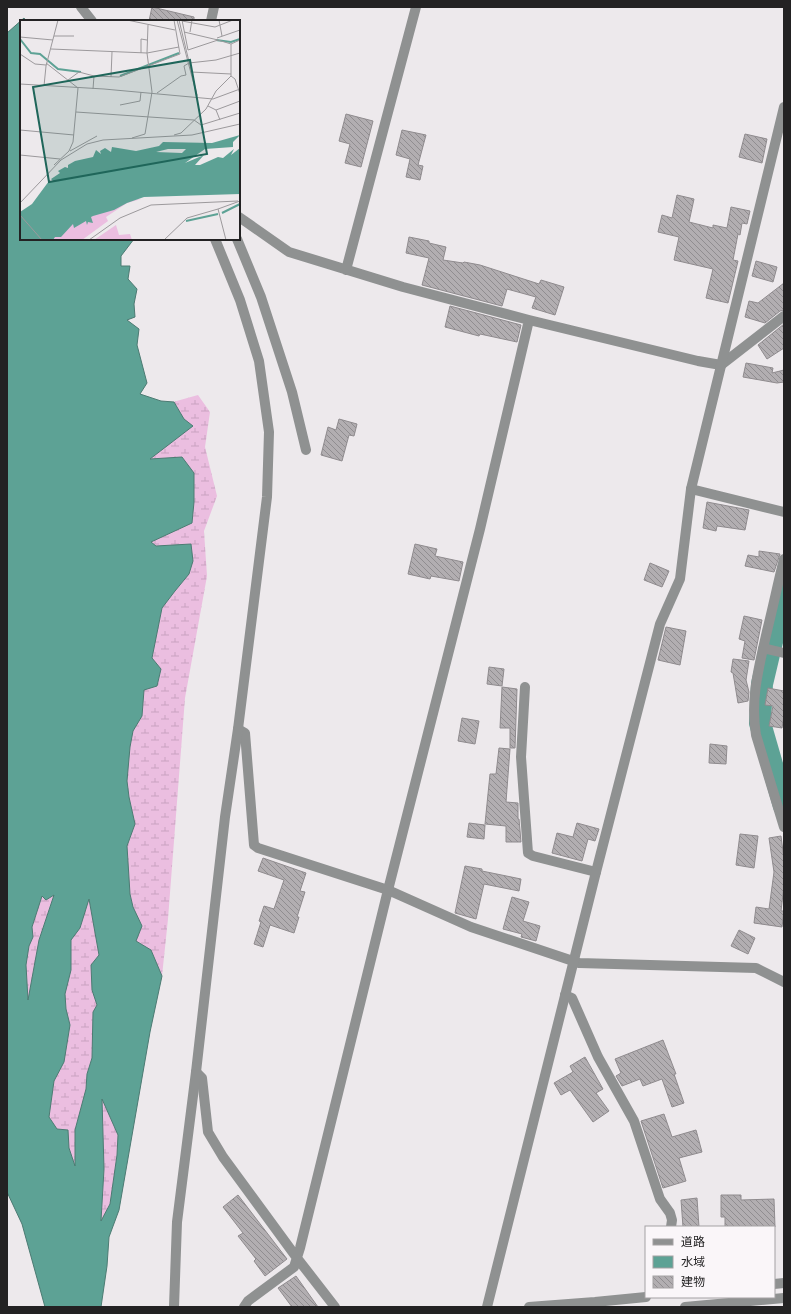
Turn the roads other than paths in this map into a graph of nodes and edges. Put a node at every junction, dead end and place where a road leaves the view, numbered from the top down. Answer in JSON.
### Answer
{"nodes":[{"id":1,"x":81,"y":7,"type":"edge"},
{"id":2,"x":214,"y":7,"type":"edge"},
{"id":3,"x":416,"y":7,"type":"edge"},
{"id":4,"x":91,"y":20,"type":"edge"},
{"id":5,"x":211,"y":20,"type":"edge"},
{"id":6,"x":784,"y":107,"type":"edge"},
{"id":7,"x":240,"y":218,"type":"edge"},
{"id":8,"x":215,"y":240,"type":"edge"},
{"id":9,"x":237,"y":240,"type":"edge"},
{"id":10,"x":346,"y":270,"type":"junction"},
{"id":11,"x":784,"y":316,"type":"edge"},
{"id":12,"x":529,"y":320,"type":"junction"},
{"id":13,"x":721,"y":365,"type":"junction"},
{"id":14,"x":306,"y":450,"type":"dead end"},
{"id":15,"x":691,"y":489,"type":"junction"},
{"id":16,"x":784,"y":512,"type":"edge"},
{"id":17,"x":784,"y":559,"type":"edge"},
{"id":18,"x":763,"y":648,"type":"junction"},
{"id":19,"x":784,"y":653,"type":"edge"},
{"id":20,"x":525,"y":687,"type":"dead end"},
{"id":21,"x":238,"y":728,"type":"junction"},
{"id":22,"x":784,"y":827,"type":"edge"},
{"id":23,"x":596,"y":872,"type":"junction"},
{"id":24,"x":388,"y":890,"type":"junction"},
{"id":25,"x":574,"y":962,"type":"junction"},
{"id":26,"x":784,"y":982,"type":"edge"},
{"id":27,"x":565,"y":995,"type":"junction"},
{"id":28,"x":196,"y":1072,"type":"junction"},
{"id":29,"x":671,"y":1226,"type":"edge"},
{"id":30,"x":297,"y":1258,"type":"junction"},
{"id":31,"x":645,"y":1296,"type":"edge"},
{"id":32,"x":784,"y":1298,"type":"edge"},
{"id":33,"x":766,"y":1301,"type":"edge"},
{"id":34,"x":174,"y":1307,"type":"edge"},
{"id":35,"x":244,"y":1307,"type":"edge"},
{"id":36,"x":335,"y":1307,"type":"edge"},
{"id":37,"x":487,"y":1307,"type":"edge"},
{"id":38,"x":529,"y":1307,"type":"edge"},
{"id":39,"x":686,"y":1307,"type":"edge"},
{"id":40,"x":689,"y":1307,"type":"edge"}],
"edges":[{"from":1,"to":4,"type":"street"},
{"from":2,"to":5,"type":"street"},
{"from":3,"to":10,"type":"street"},
{"from":6,"to":13,"type":"street"},
{"from":7,"to":10,"type":"street"},
{"from":8,"to":21,"type":"street"},
{"from":9,"to":14,"type":"street"},
{"from":10,"to":12,"type":"street"},
{"from":11,"to":13,"type":"street"},
{"from":12,"to":13,"type":"street"},
{"from":12,"to":24,"type":"street"},
{"from":13,"to":15,"type":"street"},
{"from":15,"to":16,"type":"street"},
{"from":15,"to":23,"type":"street"},
{"from":17,"to":18,"type":"street"},
{"from":18,"to":19,"type":"street"},
{"from":18,"to":22,"type":"street"},
{"from":20,"to":23,"type":"street"},
{"from":21,"to":24,"type":"street"},
{"from":21,"to":28,"type":"street"},
{"from":23,"to":25,"type":"street"},
{"from":24,"to":25,"type":"street"},
{"from":24,"to":30,"type":"street"},
{"from":25,"to":26,"type":"street"},
{"from":25,"to":27,"type":"street"},
{"from":27,"to":29,"type":"street"},
{"from":27,"to":37,"type":"street"},
{"from":28,"to":30,"type":"street"},
{"from":28,"to":34,"type":"street"},
{"from":30,"to":35,"type":"street"},
{"from":30,"to":36,"type":"street"},
{"from":31,"to":38,"type":"street"},
{"from":32,"to":33,"type":"street"},
{"from":33,"to":40,"type":"street"},
{"from":39,"to":40,"type":"street"}]}
